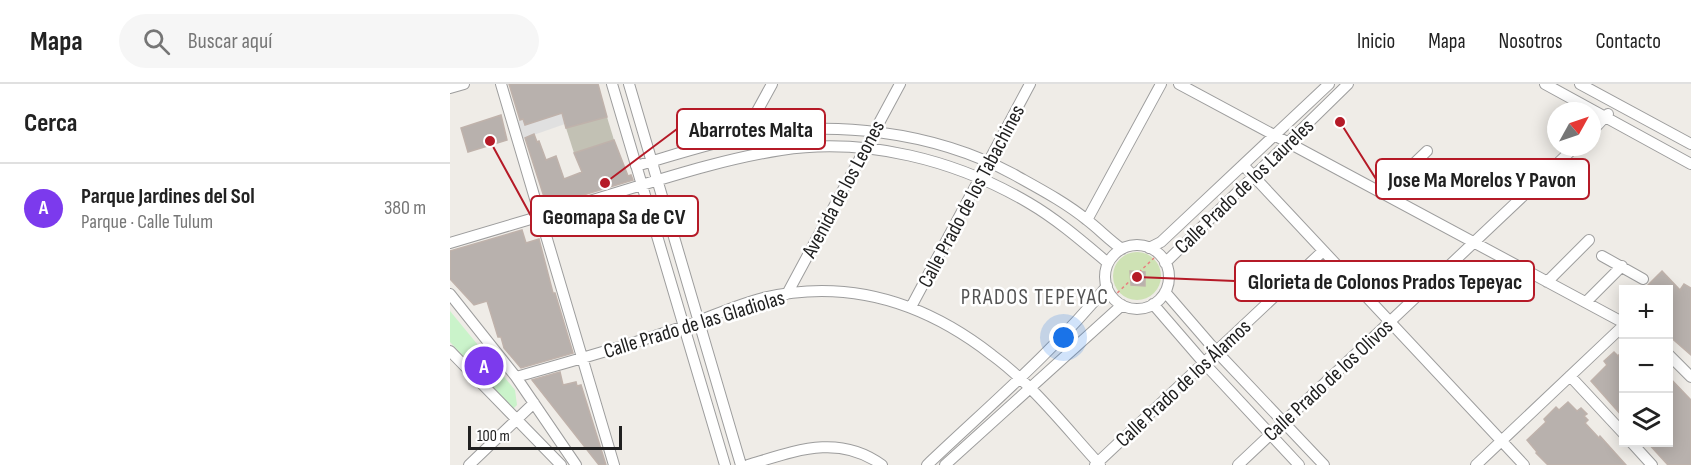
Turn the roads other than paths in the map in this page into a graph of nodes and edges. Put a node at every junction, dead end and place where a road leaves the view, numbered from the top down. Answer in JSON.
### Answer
{"nodes":[{"id":1,"x":464,"y":84,"type":"edge"},
{"id":2,"x":501,"y":84,"type":"edge"},
{"id":3,"x":612,"y":84,"type":"edge"},
{"id":4,"x":629,"y":84,"type":"edge"},
{"id":5,"x":640,"y":84,"type":"edge"},
{"id":6,"x":772,"y":84,"type":"edge"},
{"id":7,"x":900,"y":84,"type":"edge"},
{"id":8,"x":1030,"y":84,"type":"edge"},
{"id":9,"x":1161,"y":84,"type":"edge"},
{"id":10,"x":1179,"y":84,"type":"edge"},
{"id":11,"x":1329,"y":84,"type":"edge"},
{"id":12,"x":1348,"y":84,"type":"edge"},
{"id":13,"x":1545,"y":84,"type":"edge"},
{"id":14,"x":1580,"y":84,"type":"edge"},
{"id":15,"x":450,"y":88,"type":"edge"},
{"id":16,"x":633,"y":97,"type":"junction"},
{"id":17,"x":1614,"y":103,"type":"junction"},
{"id":18,"x":1606,"y":117,"type":"junction"},
{"id":19,"x":1601,"y":122,"type":"edge"},
{"id":20,"x":873,"y":132,"type":"junction"},
{"id":21,"x":1276,"y":136,"type":"junction"},
{"id":22,"x":743,"y":137,"type":"junction"},
{"id":23,"x":1288,"y":143,"type":"junction"},
{"id":24,"x":1691,"y":144,"type":"edge"},
{"id":25,"x":865,"y":148,"type":"junction"},
{"id":26,"x":1427,"y":151,"type":"dead end"},
{"id":27,"x":1565,"y":156,"type":"edge"},
{"id":28,"x":651,"y":162,"type":"junction"},
{"id":29,"x":987,"y":162,"type":"junction"},
{"id":30,"x":1691,"y":164,"type":"edge"},
{"id":31,"x":636,"y":166,"type":"junction"},
{"id":32,"x":1244,"y":166,"type":"junction"},
{"id":33,"x":1254,"y":176,"type":"junction"},
{"id":34,"x":979,"y":177,"type":"junction"},
{"id":35,"x":657,"y":181,"type":"junction"},
{"id":36,"x":642,"y":185,"type":"junction"},
{"id":37,"x":1383,"y":193,"type":"junction"},
{"id":38,"x":541,"y":216,"type":"junction"},
{"id":39,"x":1087,"y":220,"type":"junction"},
{"id":40,"x":1589,"y":240,"type":"dead end"},
{"id":41,"x":1474,"y":242,"type":"junction"},
{"id":42,"x":450,"y":243,"type":"edge"},
{"id":43,"x":1122,"y":249,"type":"junction"},
{"id":44,"x":1323,"y":251,"type":"junction"},
{"id":45,"x":1158,"y":255,"type":"junction"},
{"id":46,"x":1602,"y":256,"type":"dead end"},
{"id":47,"x":1108,"y":263,"type":"junction"},
{"id":48,"x":1622,"y":266,"type":"junction"},
{"id":49,"x":1643,"y":279,"type":"dead end"},
{"id":50,"x":1547,"y":282,"type":"junction"},
{"id":51,"x":1107,"y":286,"type":"junction"},
{"id":52,"x":1165,"y":292,"type":"junction"},
{"id":53,"x":450,"y":294,"type":"edge"},
{"id":54,"x":787,"y":294,"type":"junction"},
{"id":55,"x":1586,"y":302,"type":"junction"},
{"id":56,"x":1122,"y":304,"type":"junction"},
{"id":57,"x":1153,"y":304,"type":"junction"},
{"id":58,"x":911,"y":307,"type":"junction"},
{"id":59,"x":699,"y":321,"type":"junction"},
{"id":60,"x":1389,"y":322,"type":"junction"},
{"id":61,"x":1619,"y":322,"type":"edge"},
{"id":62,"x":683,"y":327,"type":"junction"},
{"id":63,"x":1619,"y":328,"type":"edge"},
{"id":64,"x":450,"y":351,"type":"edge"},
{"id":65,"x":1216,"y":351,"type":"junction"},
{"id":66,"x":583,"y":358,"type":"junction"},
{"id":67,"x":1673,"y":359,"type":"edge"},
{"id":68,"x":1204,"y":363,"type":"junction"},
{"id":69,"x":1570,"y":376,"type":"junction"},
{"id":70,"x":516,"y":377,"type":"junction"},
{"id":71,"x":1691,"y":377,"type":"edge"},
{"id":72,"x":1020,"y":378,"type":"junction"},
{"id":73,"x":1028,"y":387,"type":"junction"},
{"id":74,"x":534,"y":404,"type":"junction"},
{"id":75,"x":516,"y":420,"type":"junction"},
{"id":76,"x":1283,"y":422,"type":"junction"},
{"id":77,"x":1619,"y":430,"type":"edge"},
{"id":78,"x":1270,"y":434,"type":"junction"},
{"id":79,"x":1502,"y":441,"type":"junction"},
{"id":80,"x":1636,"y":447,"type":"edge"},
{"id":81,"x":1098,"y":464,"type":"edge"},
{"id":82,"x":469,"y":465,"type":"edge"},
{"id":83,"x":561,"y":465,"type":"edge"},
{"id":84,"x":576,"y":465,"type":"edge"},
{"id":85,"x":614,"y":465,"type":"edge"},
{"id":86,"x":725,"y":465,"type":"edge"},
{"id":87,"x":741,"y":465,"type":"edge"},
{"id":88,"x":748,"y":465,"type":"edge"},
{"id":89,"x":882,"y":465,"type":"edge"},
{"id":90,"x":927,"y":465,"type":"edge"},
{"id":91,"x":945,"y":465,"type":"edge"},
{"id":92,"x":1238,"y":465,"type":"edge"},
{"id":93,"x":1299,"y":465,"type":"edge"},
{"id":94,"x":1324,"y":465,"type":"edge"},
{"id":95,"x":1476,"y":465,"type":"edge"},
{"id":96,"x":1524,"y":465,"type":"edge"},
{"id":97,"x":1652,"y":465,"type":"edge"}],
"edges":[{"from":1,"to":15,"type":"street"},
{"from":2,"to":38,"type":"street"},
{"from":3,"to":31,"type":"street"},
{"from":4,"to":16,"type":"street"},
{"from":5,"to":16,"type":"street"},
{"from":6,"to":22,"type":"street"},
{"from":7,"to":20,"type":"street","name":"Avenida de los Leones"},
{"from":8,"to":29,"type":"street","name":"Calle Prado de los Tabachines"},
{"from":9,"to":39,"type":"street"},
{"from":10,"to":21,"type":"street"},
{"from":11,"to":21,"type":"street","name":"Calle Prado de los Laureles"},
{"from":12,"to":23,"type":"street","name":"Calle Prado de los Laureles"},
{"from":13,"to":18,"type":"street"},
{"from":14,"to":17,"type":"street"},
{"from":16,"to":28,"type":"street"},
{"from":17,"to":18,"type":"street"},
{"from":17,"to":24,"type":"street"},
{"from":18,"to":19,"type":"street"},
{"from":18,"to":30,"type":"street"},
{"from":20,"to":22,"type":"street"},
{"from":20,"to":25,"type":"street","name":"Avenida de los Leones"},
{"from":20,"to":29,"type":"street"},
{"from":21,"to":23,"type":"street"},
{"from":21,"to":32,"type":"street","name":"Calle Prado de los Laureles"},
{"from":22,"to":28,"type":"street"},
{"from":23,"to":33,"type":"street","name":"Calle Prado de los Laureles"},
{"from":23,"to":37,"type":"street"},
{"from":25,"to":34,"type":"street"},
{"from":25,"to":35,"type":"street"},
{"from":25,"to":54,"type":"street","name":"Avenida de los Leones"},
{"from":26,"to":37,"type":"street"},
{"from":27,"to":41,"type":"street","name":"Calle Prado de los Olivos"},
{"from":28,"to":31,"type":"street"},
{"from":28,"to":35,"type":"street"},
{"from":29,"to":34,"type":"street","name":"Calle Prado de los Tabachines"},
{"from":29,"to":39,"type":"street"},
{"from":31,"to":36,"type":"street"},
{"from":32,"to":33,"type":"street"},
{"from":32,"to":45,"type":"street","name":"Calle Prado de los Laureles"},
{"from":33,"to":44,"type":"street"},
{"from":33,"to":45,"type":"street","name":"Calle Prado de los Laureles"},
{"from":34,"to":47,"type":"street"},
{"from":34,"to":58,"type":"street","name":"Calle Prado de los Tabachines"},
{"from":35,"to":36,"type":"street"},
{"from":35,"to":59,"type":"street"},
{"from":36,"to":38,"type":"street"},
{"from":36,"to":62,"type":"street"},
{"from":37,"to":41,"type":"street"},
{"from":38,"to":42,"type":"street"},
{"from":38,"to":66,"type":"street"},
{"from":39,"to":43,"type":"street"},
{"from":40,"to":50,"type":"street"},
{"from":41,"to":50,"type":"street"},
{"from":41,"to":60,"type":"street","name":"Calle Prado de los Olivos"},
{"from":43,"to":45,"type":"street"},
{"from":43,"to":47,"type":"street"},
{"from":44,"to":60,"type":"street"},
{"from":44,"to":65,"type":"street","name":"Calle Prado de los Álamos"},
{"from":45,"to":52,"type":"street"},
{"from":46,"to":48,"type":"street"},
{"from":47,"to":51,"type":"street"},
{"from":48,"to":49,"type":"street"},
{"from":48,"to":55,"type":"street"},
{"from":50,"to":55,"type":"street"},
{"from":51,"to":56,"type":"street"},
{"from":51,"to":72,"type":"street"},
{"from":52,"to":57,"type":"street"},
{"from":52,"to":65,"type":"street"},
{"from":53,"to":70,"type":"street"},
{"from":54,"to":58,"type":"street","name":"Calle Prado de las Gladiolas"},
{"from":54,"to":59,"type":"street","name":"Calle Prado de las Gladiolas"},
{"from":55,"to":61,"type":"street"},
{"from":56,"to":57,"type":"street"},
{"from":56,"to":73,"type":"street"},
{"from":57,"to":68,"type":"street"},
{"from":58,"to":72,"type":"street","name":"Calle Prado de las Gladiolas"},
{"from":59,"to":62,"type":"street","name":"Calle Prado de las Gladiolas"},
{"from":59,"to":87,"type":"street"},
{"from":60,"to":76,"type":"street","name":"Calle Prado de los Olivos"},
{"from":60,"to":79,"type":"street"},
{"from":62,"to":66,"type":"street","name":"Calle Prado de las Gladiolas"},
{"from":62,"to":86,"type":"street"},
{"from":63,"to":69,"type":"street"},
{"from":64,"to":75,"type":"street"},
{"from":65,"to":68,"type":"street","name":"Calle Prado de los Álamos"},
{"from":65,"to":76,"type":"street"},
{"from":66,"to":70,"type":"street","name":"Calle Prado de las Gladiolas"},
{"from":66,"to":85,"type":"street"},
{"from":67,"to":71,"type":"street"},
{"from":68,"to":78,"type":"street"},
{"from":68,"to":81,"type":"street","name":"Calle Prado de los Álamos"},
{"from":69,"to":77,"type":"street"},
{"from":69,"to":79,"type":"street"},
{"from":70,"to":74,"type":"street"},
{"from":72,"to":73,"type":"street","name":"Calle Prado de las Gladiolas"},
{"from":72,"to":90,"type":"street"},
{"from":73,"to":81,"type":"street","name":"Calle Prado de las Gladiolas"},
{"from":73,"to":91,"type":"street"},
{"from":74,"to":75,"type":"street"},
{"from":74,"to":84,"type":"street"},
{"from":75,"to":82,"type":"street"},
{"from":75,"to":83,"type":"street"},
{"from":76,"to":78,"type":"street","name":"Calle Prado de los Olivos"},
{"from":76,"to":94,"type":"street"},
{"from":78,"to":92,"type":"street","name":"Calle Prado de los Olivos"},
{"from":78,"to":93,"type":"street"},
{"from":79,"to":95,"type":"street"},
{"from":79,"to":96,"type":"street"},
{"from":80,"to":97,"type":"street"},
{"from":88,"to":89,"type":"street"}]}
